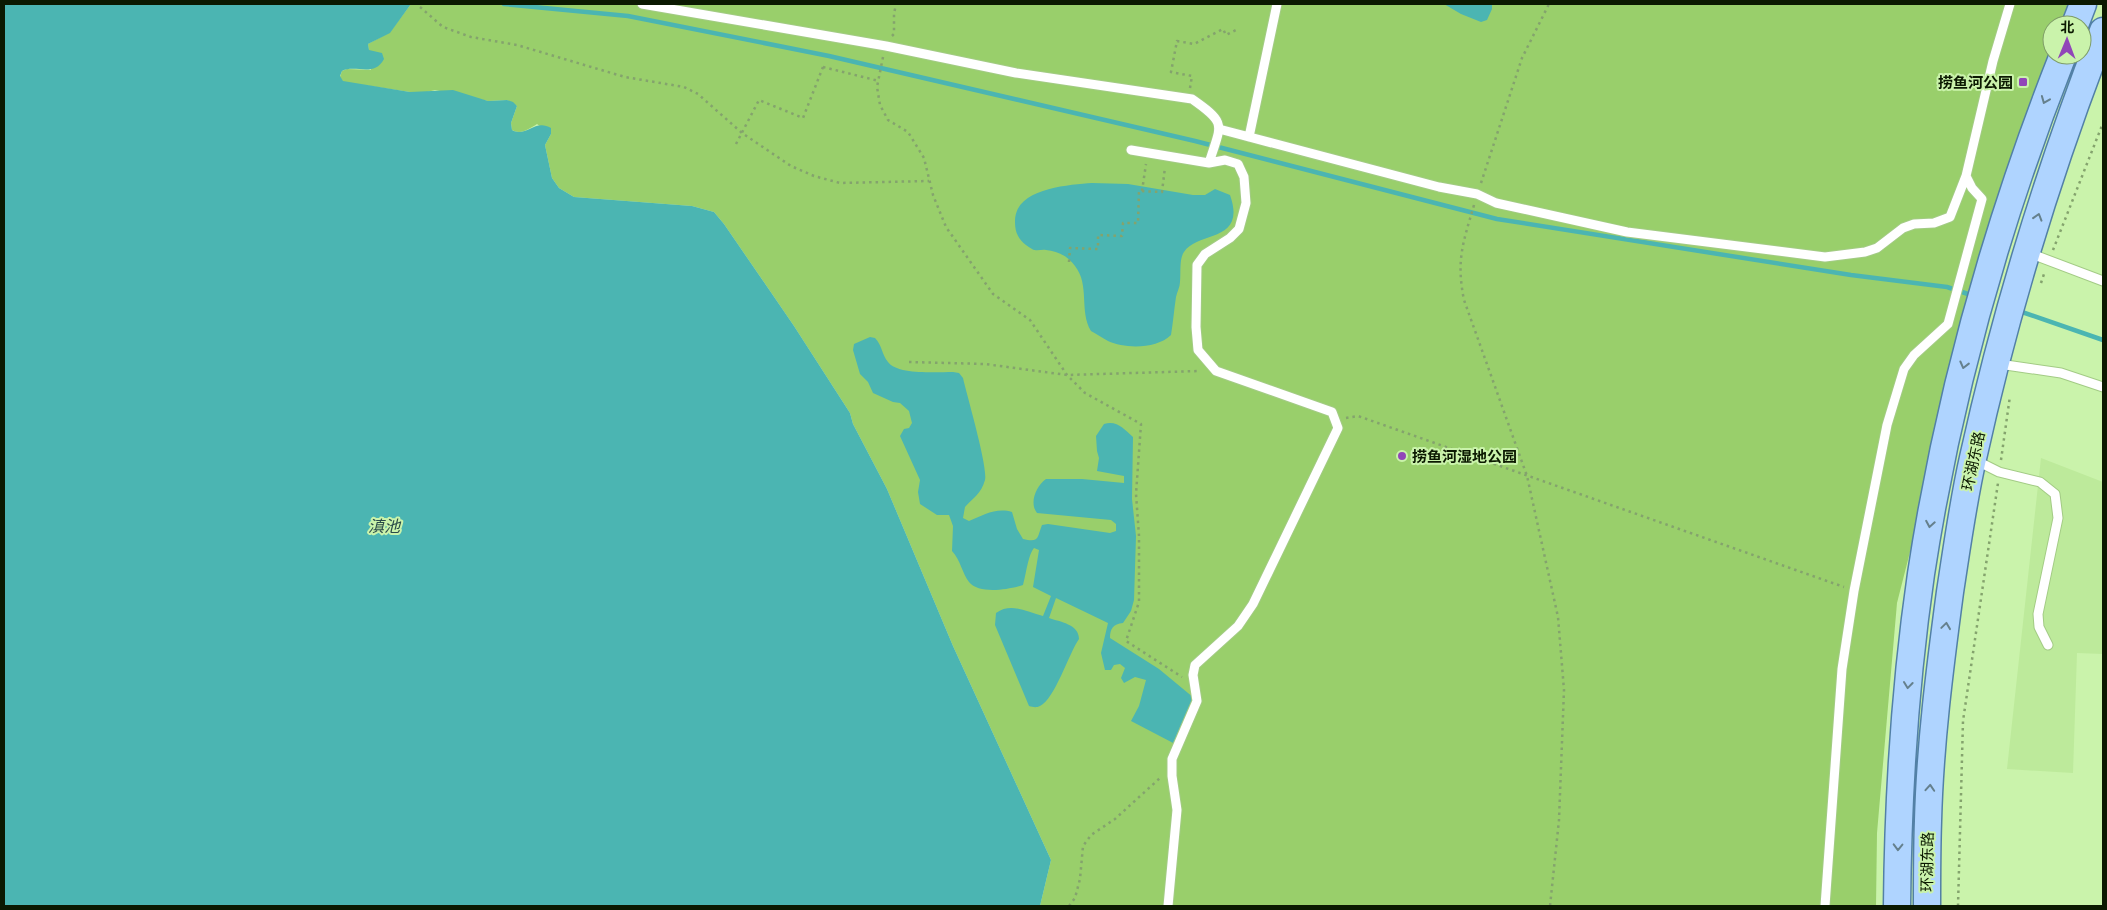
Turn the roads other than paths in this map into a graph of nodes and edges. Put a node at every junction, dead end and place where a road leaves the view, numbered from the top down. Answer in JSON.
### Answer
{"nodes":[{"id":1,"x":642,"y":4,"type":"edge"},
{"id":2,"x":1277,"y":4,"type":"edge"},
{"id":3,"x":2010,"y":4,"type":"edge"},
{"id":4,"x":2103,"y":31,"type":"edge"},
{"id":5,"x":2059,"y":65,"type":"edge"},
{"id":6,"x":1218,"y":133,"type":"junction"},
{"id":7,"x":1249,"y":137,"type":"junction"},
{"id":8,"x":1131,"y":150,"type":"dead end"},
{"id":9,"x":1210,"y":160,"type":"junction"},
{"id":10,"x":1966,"y":176,"type":"junction"},
{"id":11,"x":2038,"y":256,"type":"junction"},
{"id":12,"x":2103,"y":281,"type":"edge"},
{"id":13,"x":2006,"y":365,"type":"junction"},
{"id":14,"x":2103,"y":387,"type":"edge"},
{"id":15,"x":1972,"y":459,"type":"junction"},
{"id":16,"x":2048,"y":645,"type":"dead end"},
{"id":17,"x":1168,"y":906,"type":"edge"},
{"id":18,"x":1825,"y":906,"type":"edge"},
{"id":19,"x":1897,"y":906,"type":"edge"},
{"id":20,"x":1927,"y":906,"type":"edge"}],
"edges":[{"from":1,"to":6,"type":"lane"},
{"from":2,"to":7,"type":"lane"},
{"from":3,"to":10,"type":"lane"},
{"from":11,"to":4,"type":"main road","name":"环湖东路","one_way":true},
{"from":5,"to":19,"type":"main road","name":"环湖东路","one_way":true},
{"from":6,"to":7,"type":"lane"},
{"from":6,"to":9,"type":"lane"},
{"from":7,"to":10,"type":"lane"},
{"from":8,"to":9,"type":"lane"},
{"from":9,"to":17,"type":"lane"},
{"from":10,"to":18,"type":"lane"},
{"from":11,"to":12,"type":"lane"},
{"from":11,"to":13,"type":"main road","name":"环湖东路"},
{"from":13,"to":14,"type":"lane"},
{"from":13,"to":15,"type":"main road","name":"环湖东路"},
{"from":15,"to":16,"type":"lane"},
{"from":20,"to":15,"type":"main road","name":"环湖东路","one_way":true}]}
